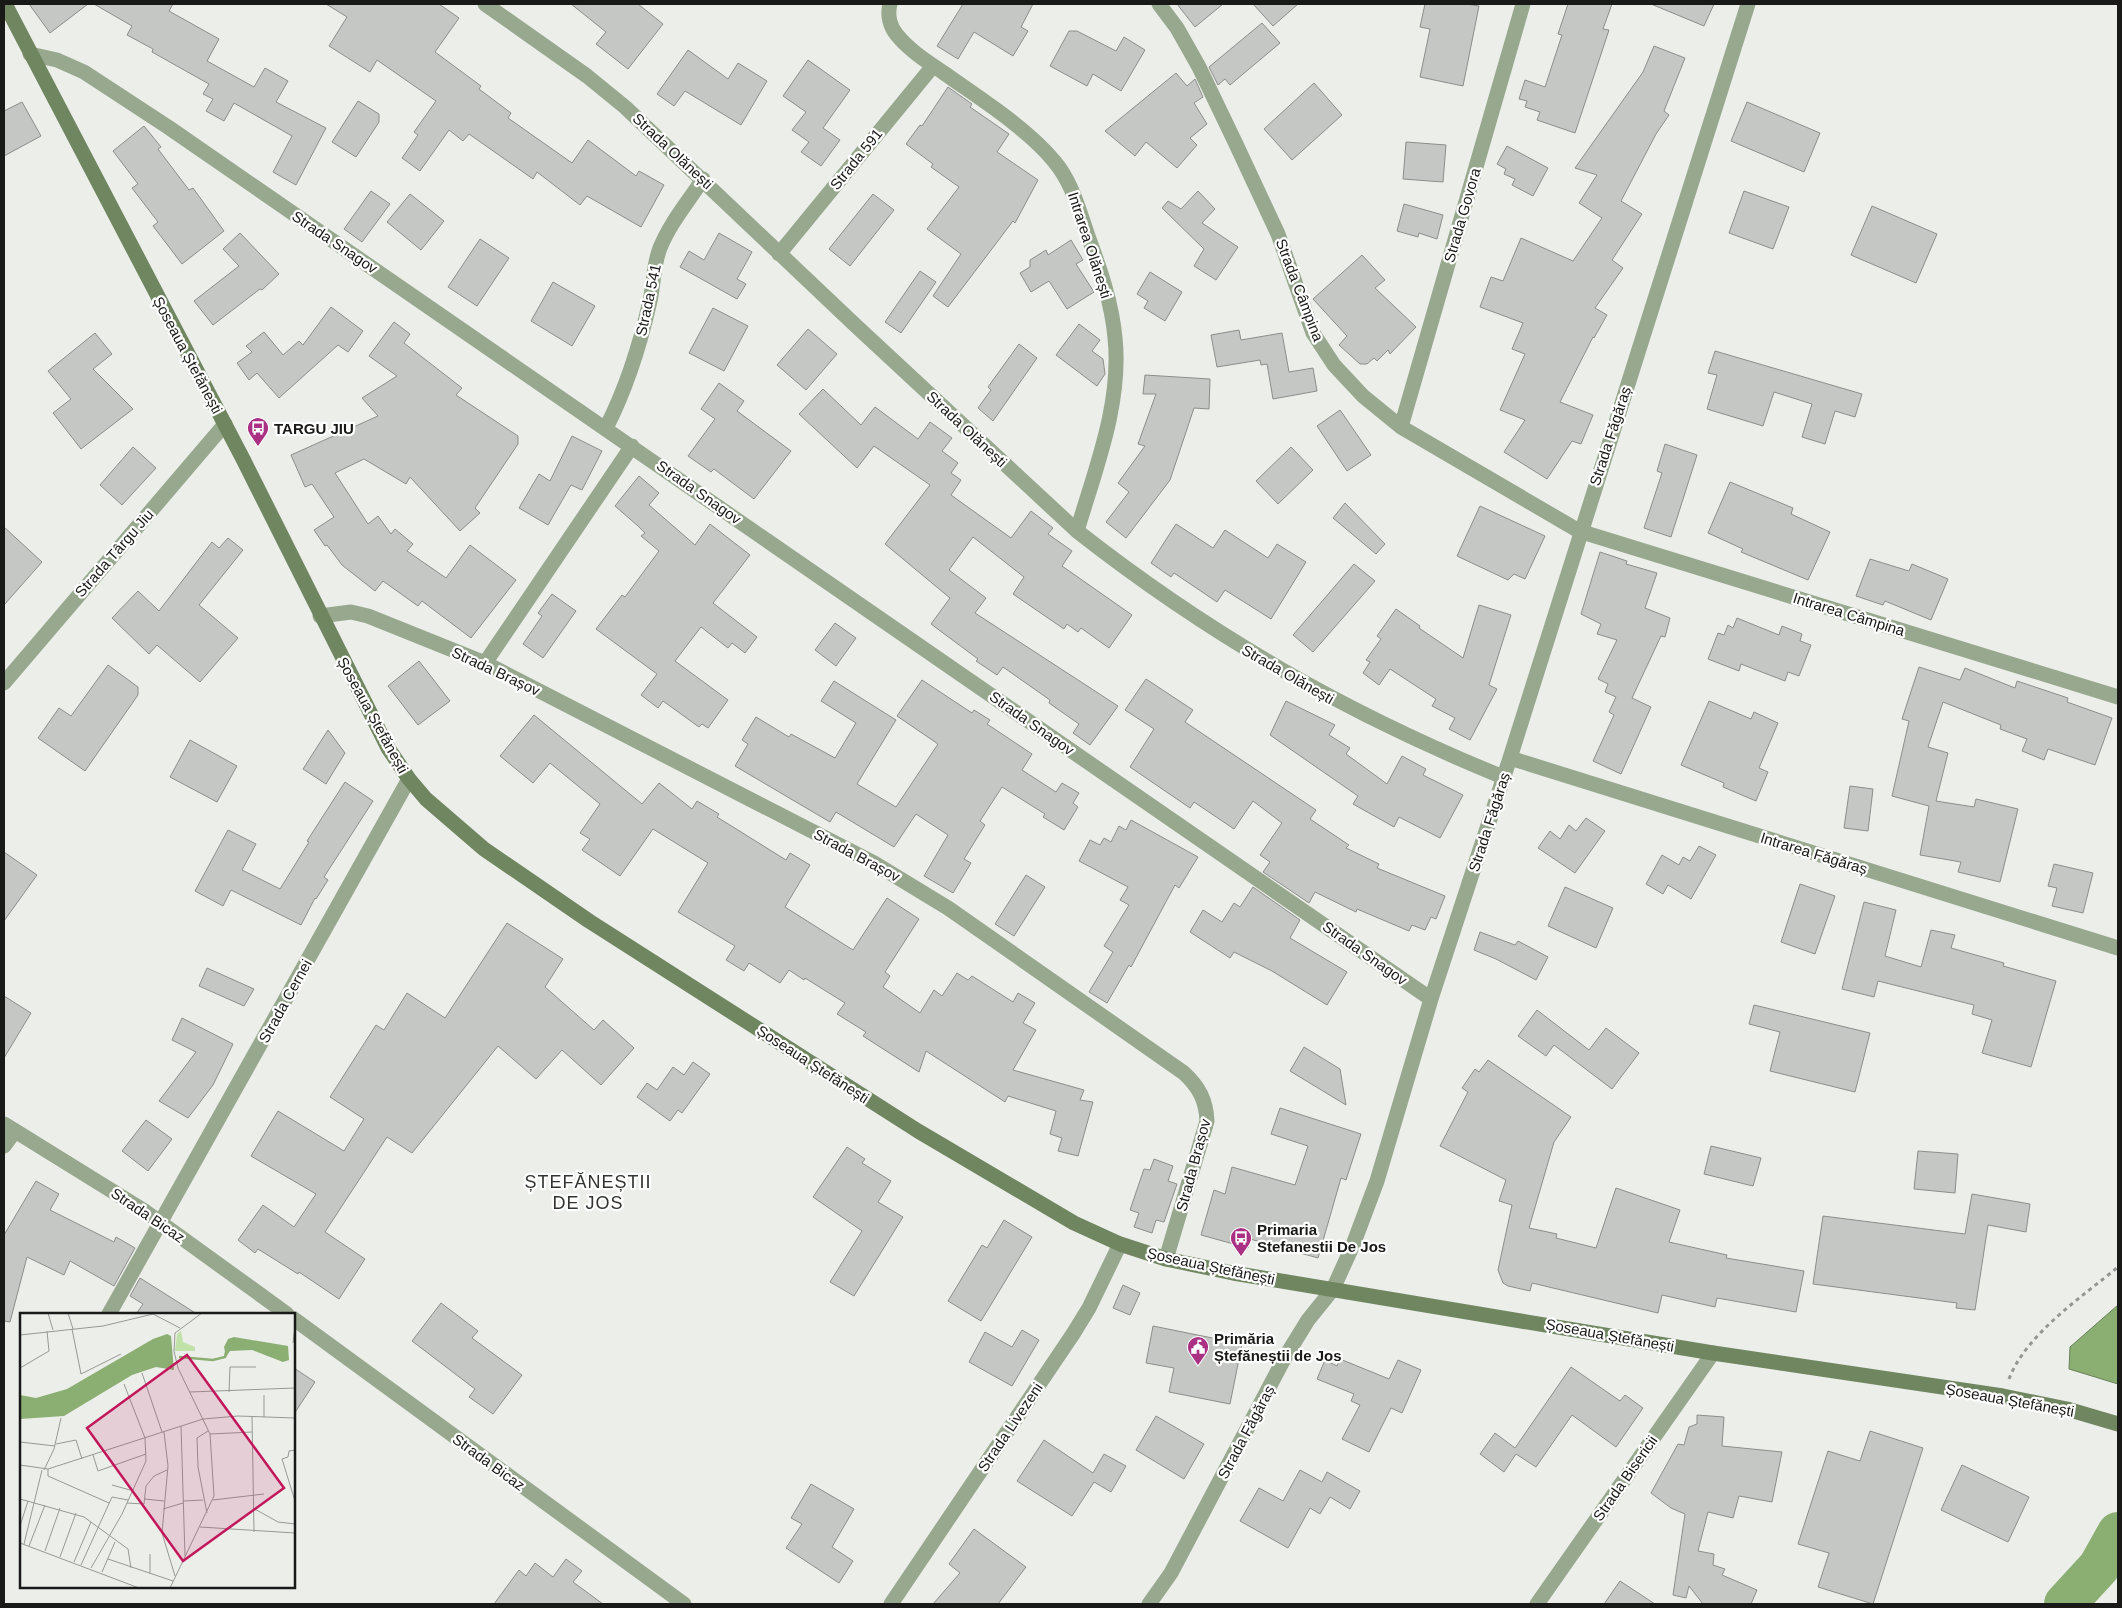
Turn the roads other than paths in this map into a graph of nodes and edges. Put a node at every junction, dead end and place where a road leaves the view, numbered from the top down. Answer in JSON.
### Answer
{"nodes":[{"id":1,"x":5,"y":4,"type":"edge"},
{"id":2,"x":485,"y":4,"type":"edge"},
{"id":3,"x":890,"y":4,"type":"edge"},
{"id":4,"x":1159,"y":4,"type":"edge"},
{"id":5,"x":1523,"y":4,"type":"edge"},
{"id":6,"x":1748,"y":4,"type":"edge"},
{"id":7,"x":30,"y":54,"type":"junction"},
{"id":8,"x":934,"y":66,"type":"junction"},
{"id":9,"x":703,"y":179,"type":"junction"},
{"id":10,"x":779,"y":254,"type":"junction"},
{"id":11,"x":225,"y":424,"type":"junction"},
{"id":12,"x":1401,"y":427,"type":"junction"},
{"id":13,"x":606,"y":428,"type":"junction"},
{"id":14,"x":632,"y":446,"type":"junction"},
{"id":15,"x":1078,"y":531,"type":"junction"},
{"id":16,"x":1579,"y":531,"type":"junction"},
{"id":17,"x":320,"y":616,"type":"junction"},
{"id":18,"x":485,"y":663,"type":"junction"},
{"id":19,"x":4,"y":683,"type":"edge"},
{"id":20,"x":2118,"y":697,"type":"edge"},
{"id":21,"x":1510,"y":758,"type":"junction"},
{"id":22,"x":1504,"y":777,"type":"junction"},
{"id":23,"x":409,"y":779,"type":"junction"},
{"id":24,"x":2118,"y":948,"type":"edge"},
{"id":25,"x":1431,"y":999,"type":"junction"},
{"id":26,"x":10,"y":1128,"type":"edge"},
{"id":27,"x":4,"y":1146,"type":"edge"},
{"id":28,"x":161,"y":1222,"type":"junction"},
{"id":29,"x":1120,"y":1244,"type":"junction"},
{"id":30,"x":1166,"y":1259,"type":"junction"},
{"id":31,"x":1333,"y":1289,"type":"junction"},
{"id":32,"x":110,"y":1313,"type":"edge"},
{"id":33,"x":287,"y":1313,"type":"edge"},
{"id":34,"x":295,"y":1320,"type":"edge"},
{"id":35,"x":1712,"y":1352,"type":"junction"},
{"id":36,"x":2118,"y":1424,"type":"edge"},
{"id":37,"x":684,"y":1604,"type":"edge"},
{"id":38,"x":891,"y":1604,"type":"edge"},
{"id":39,"x":1150,"y":1604,"type":"edge"},
{"id":40,"x":1537,"y":1604,"type":"edge"}],
"edges":[{"from":1,"to":7,"type":"main road","name":"Șoseaua Ștefănești"},
{"from":2,"to":9,"type":"street","name":"Strada Olănești"},
{"from":3,"to":8,"type":"street","name":"Intrarea Olănești"},
{"from":4,"to":12,"type":"street","name":"Strada Câmpina"},
{"from":5,"to":12,"type":"street","name":"Strada Govora"},
{"from":6,"to":16,"type":"street","name":"Strada Făgăraș"},
{"from":7,"to":11,"type":"main road","name":"Șoseaua Ștefănești"},
{"from":7,"to":13,"type":"street","name":"Strada Snagov"},
{"from":8,"to":10,"type":"street","name":"Strada 591"},
{"from":8,"to":15,"type":"street","name":"Intrarea Olănești"},
{"from":9,"to":10,"type":"street","name":"Strada Olănești"},
{"from":9,"to":13,"type":"street","name":"Strada 541"},
{"from":10,"to":15,"type":"street","name":"Strada Olănești"},
{"from":11,"to":17,"type":"main road","name":"Șoseaua Ștefănești"},
{"from":11,"to":19,"type":"street","name":"Strada Târgu Jiu"},
{"from":12,"to":16,"type":"street","name":"Strada Câmpina"},
{"from":13,"to":14,"type":"street","name":"Strada Snagov"},
{"from":14,"to":18,"type":"street"},
{"from":14,"to":25,"type":"street","name":"Strada Snagov"},
{"from":15,"to":22,"type":"street","name":"Strada Olănești"},
{"from":16,"to":20,"type":"street","name":"Intrarea Câmpina"},
{"from":16,"to":21,"type":"street","name":"Strada Făgăraș"},
{"from":17,"to":18,"type":"street","name":"Strada Brașov"},
{"from":17,"to":23,"type":"main road","name":"Șoseaua Ștefănești"},
{"from":18,"to":30,"type":"street","name":"Strada Brașov"},
{"from":21,"to":22,"type":"street","name":"Strada Făgăraș"},
{"from":21,"to":24,"type":"street","name":"Intrarea Făgăraș"},
{"from":22,"to":25,"type":"street","name":"Strada Făgăraș"},
{"from":23,"to":28,"type":"street","name":"Strada Cernei"},
{"from":23,"to":29,"type":"main road","name":"Șoseaua Ștefănești"},
{"from":25,"to":31,"type":"street","name":"Strada Făgăraș"},
{"from":26,"to":27,"type":"street"},
{"from":26,"to":28,"type":"street","name":"Strada Bicaz"},
{"from":28,"to":32,"type":"street","name":"Strada Cernei"},
{"from":28,"to":33,"type":"street","name":"Strada Bicaz"},
{"from":29,"to":30,"type":"main road","name":"Șoseaua Ștefănești"},
{"from":29,"to":38,"type":"street","name":"Strada Livezeni"},
{"from":30,"to":31,"type":"main road","name":"Șoseaua Ștefănești"},
{"from":31,"to":35,"type":"main road","name":"Șoseaua Ștefănești"},
{"from":31,"to":39,"type":"street","name":"Strada Făgăraș"},
{"from":34,"to":37,"type":"street","name":"Strada Bicaz"},
{"from":35,"to":36,"type":"main road","name":"Șoseaua Ștefănești"},
{"from":35,"to":40,"type":"street","name":"Strada Bisericii"}]}
